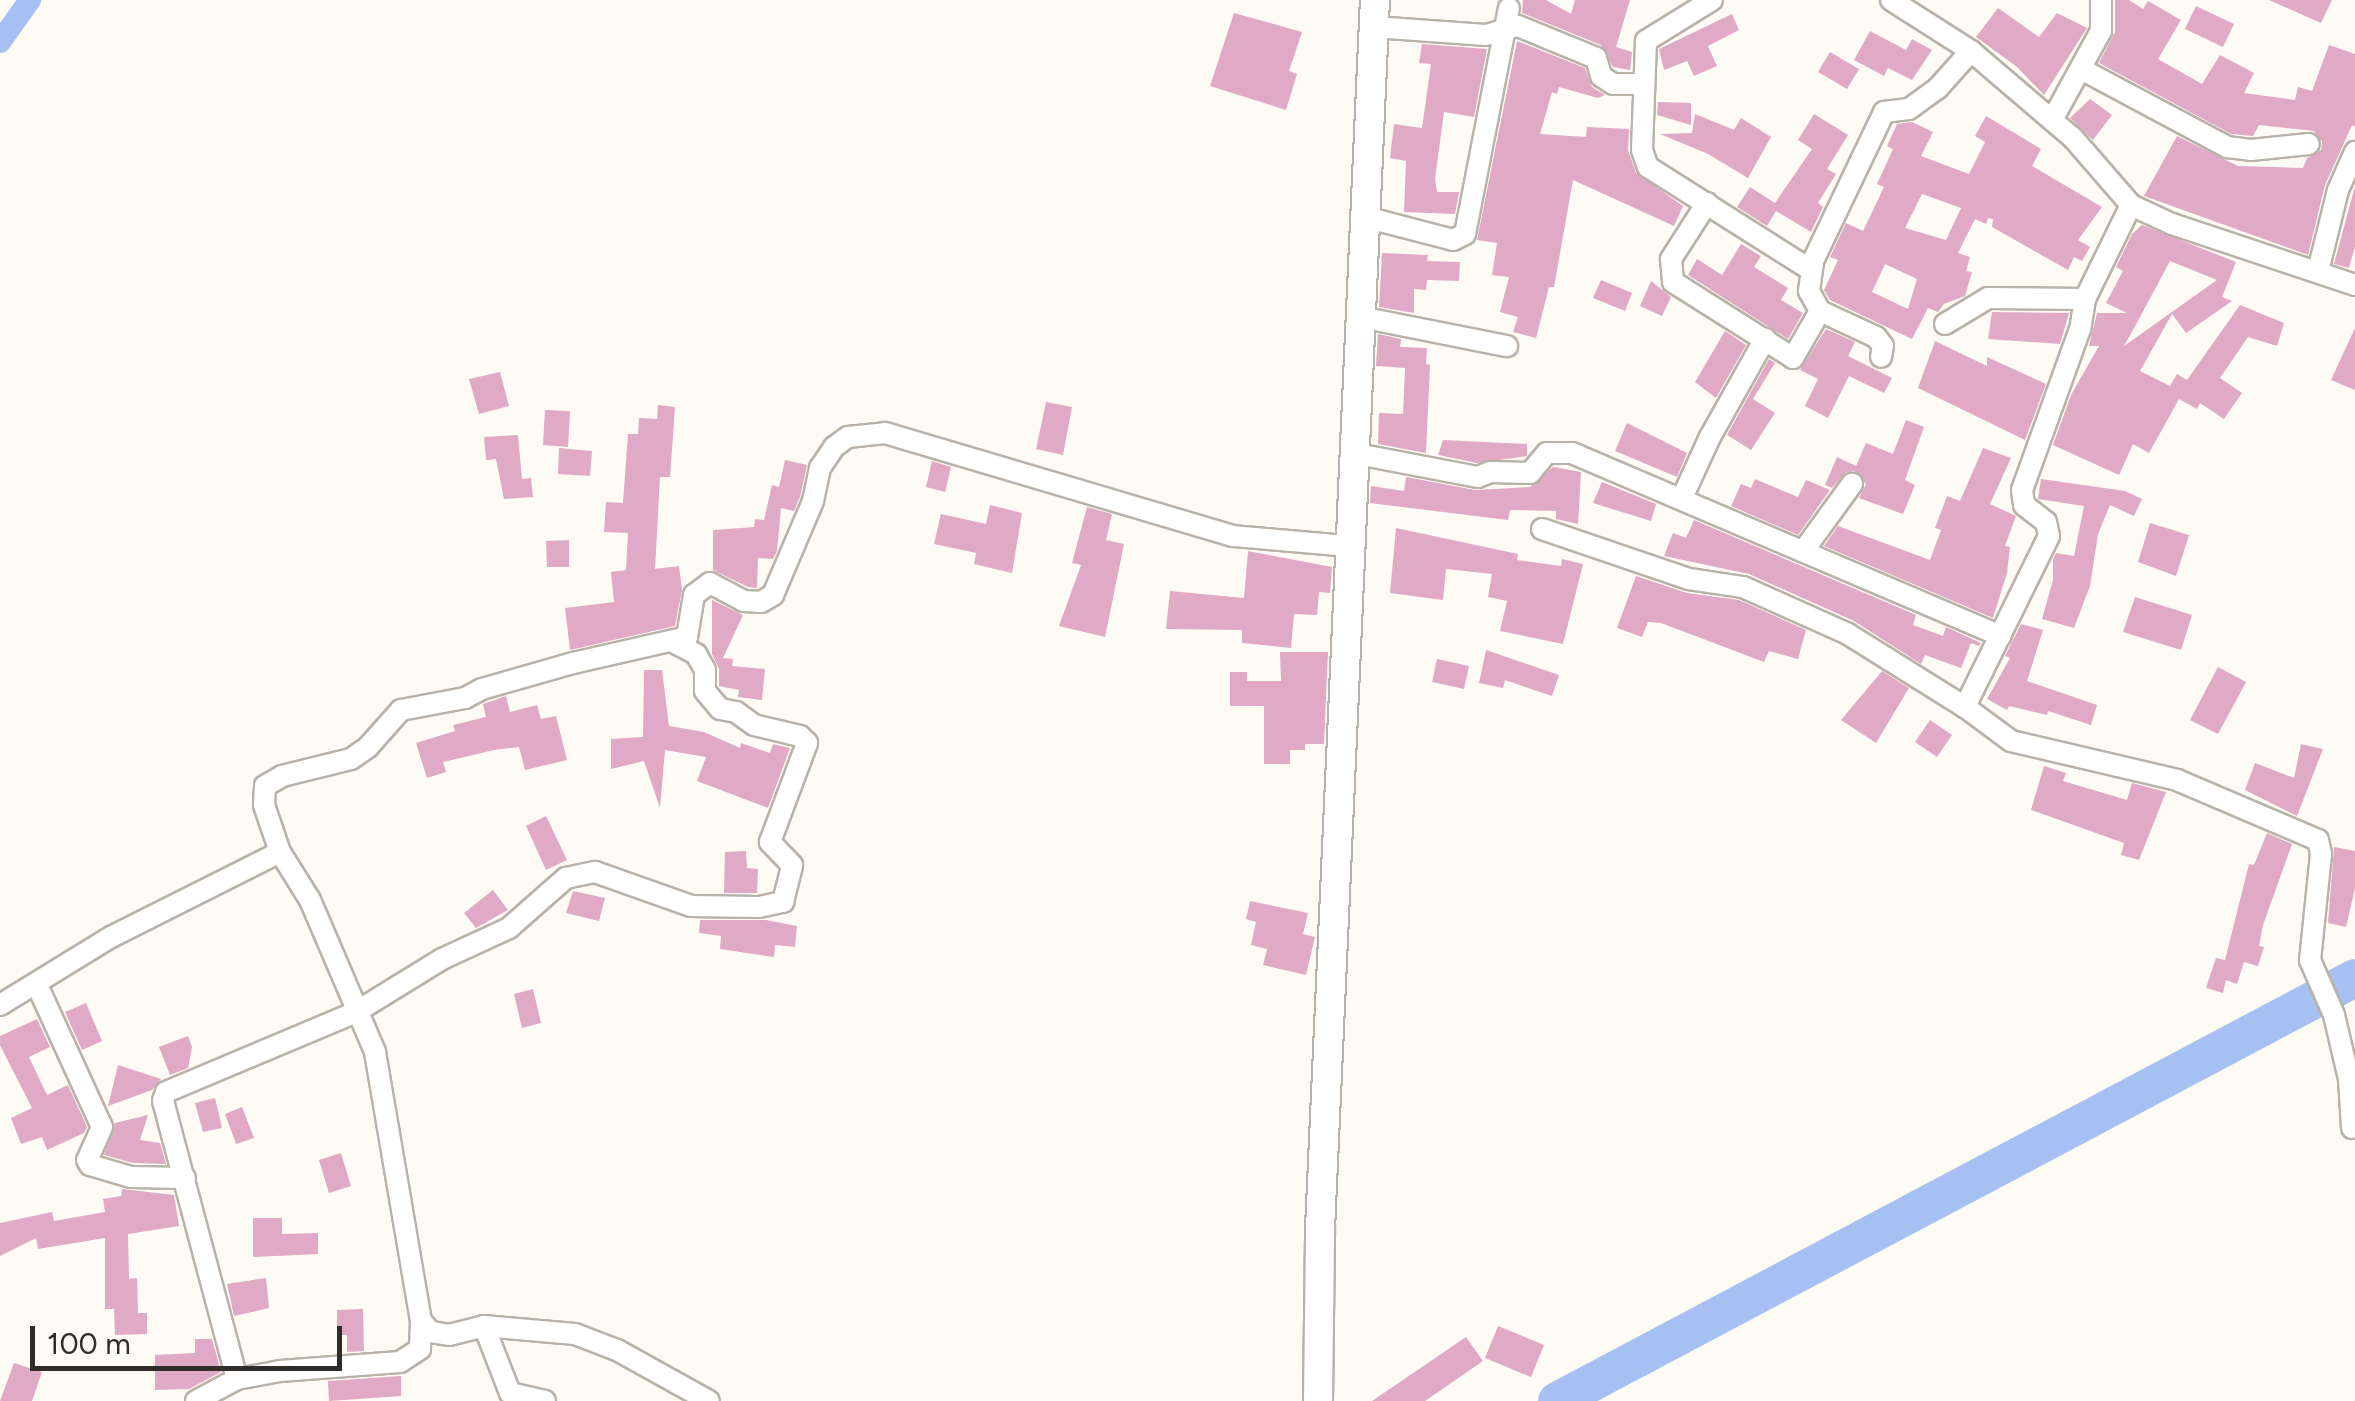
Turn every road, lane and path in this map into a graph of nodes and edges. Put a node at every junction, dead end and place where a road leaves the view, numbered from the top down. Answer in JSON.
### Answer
{"nodes":[{"id":1,"x":1712,"y":0,"type":"edge"},
{"id":2,"x":1890,"y":0,"type":"edge"},
{"id":3,"x":2102,"y":0,"type":"edge"},
{"id":4,"x":1375,"y":14,"type":"edge"},
{"id":5,"x":1507,"y":18,"type":"junction"},
{"id":6,"x":1971,"y":51,"type":"junction"},
{"id":7,"x":2081,"y":69,"type":"junction"},
{"id":8,"x":1643,"y":84,"type":"junction"},
{"id":9,"x":2052,"y":120,"type":"junction"},
{"id":10,"x":2309,"y":144,"type":"dead end"},
{"id":11,"x":2355,"y":152,"type":"edge"},
{"id":12,"x":1707,"y":203,"type":"junction"},
{"id":13,"x":2131,"y":205,"type":"junction"},
{"id":14,"x":1365,"y":216,"type":"junction"},
{"id":15,"x":1811,"y":270,"type":"junction"},
{"id":16,"x":2318,"y":271,"type":"junction"},
{"id":17,"x":2355,"y":285,"type":"edge"},
{"id":18,"x":2084,"y":299,"type":"junction"},
{"id":19,"x":1820,"y":311,"type":"junction"},
{"id":20,"x":1360,"y":317,"type":"junction"},
{"id":21,"x":1945,"y":324,"type":"dead end"},
{"id":22,"x":1765,"y":339,"type":"junction"},
{"id":23,"x":1507,"y":346,"type":"dead end"},
{"id":24,"x":1881,"y":357,"type":"dead end"},
{"id":25,"x":1352,"y":453,"type":"junction"},
{"id":26,"x":1852,"y":484,"type":"dead end"},
{"id":27,"x":1682,"y":498,"type":"junction"},
{"id":28,"x":1542,"y":528,"type":"dead end"},
{"id":29,"x":1348,"y":546,"type":"junction"},
{"id":30,"x":1804,"y":550,"type":"junction"},
{"id":31,"x":2002,"y":636,"type":"junction"},
{"id":32,"x":672,"y":641,"type":"junction"},
{"id":33,"x":1965,"y":707,"type":"junction"},
{"id":34,"x":280,"y":852,"type":"junction"},
{"id":35,"x":37,"y":985,"type":"junction"},
{"id":36,"x":0,"y":1005,"type":"edge"},
{"id":37,"x":2355,"y":1008,"type":"edge"},
{"id":38,"x":356,"y":1012,"type":"junction"},
{"id":39,"x":2335,"y":1019,"type":"junction"},
{"id":40,"x":2352,"y":1128,"type":"dead end"},
{"id":41,"x":185,"y":1178,"type":"junction"},
{"id":42,"x":421,"y":1320,"type":"junction"},
{"id":43,"x":484,"y":1326,"type":"junction"},
{"id":44,"x":237,"y":1379,"type":"junction"},
{"id":45,"x":509,"y":1397,"type":"edge"},
{"id":46,"x":196,"y":1401,"type":"edge"},
{"id":47,"x":545,"y":1401,"type":"edge"},
{"id":48,"x":709,"y":1401,"type":"edge"},
{"id":49,"x":1318,"y":1401,"type":"edge"}],
"edges":[{"from":1,"to":8,"type":"street"},
{"from":2,"to":6,"type":"street"},
{"from":3,"to":7,"type":"street"},
{"from":4,"to":5,"type":"street"},
{"from":4,"to":14,"type":"street"},
{"from":5,"to":8,"type":"street"},
{"from":5,"to":14,"type":"street"},
{"from":6,"to":9,"type":"street"},
{"from":6,"to":15,"type":"street"},
{"from":7,"to":9,"type":"street"},
{"from":7,"to":10,"type":"street"},
{"from":8,"to":12,"type":"street"},
{"from":9,"to":13,"type":"street"},
{"from":11,"to":16,"type":"street"},
{"from":12,"to":15,"type":"street"},
{"from":12,"to":22,"type":"street"},
{"from":13,"to":16,"type":"street"},
{"from":13,"to":18,"type":"street"},
{"from":14,"to":20,"type":"street"},
{"from":15,"to":19,"type":"street"},
{"from":16,"to":17,"type":"street"},
{"from":18,"to":21,"type":"street"},
{"from":18,"to":31,"type":"street"},
{"from":19,"to":22,"type":"street"},
{"from":19,"to":24,"type":"street"},
{"from":20,"to":23,"type":"street"},
{"from":20,"to":25,"type":"street"},
{"from":22,"to":27,"type":"street"},
{"from":25,"to":27,"type":"street"},
{"from":25,"to":29,"type":"street"},
{"from":26,"to":30,"type":"street"},
{"from":27,"to":30,"type":"street"},
{"from":28,"to":33,"type":"street"},
{"from":29,"to":32,"type":"street"},
{"from":29,"to":49,"type":"street"},
{"from":30,"to":31,"type":"street"},
{"from":31,"to":33,"type":"street"},
{"from":32,"to":34,"type":"street"},
{"from":32,"to":38,"type":"street"},
{"from":33,"to":39,"type":"street"},
{"from":34,"to":35,"type":"street"},
{"from":34,"to":38,"type":"street"},
{"from":35,"to":36,"type":"street"},
{"from":35,"to":41,"type":"street"},
{"from":37,"to":39,"type":"street"},
{"from":38,"to":41,"type":"street"},
{"from":38,"to":42,"type":"street"},
{"from":39,"to":40,"type":"street"},
{"from":41,"to":44,"type":"street"},
{"from":42,"to":43,"type":"street"},
{"from":42,"to":44,"type":"street"},
{"from":43,"to":45,"type":"street"},
{"from":43,"to":48,"type":"street"},
{"from":44,"to":46,"type":"street"},
{"from":45,"to":47,"type":"street"}]}
